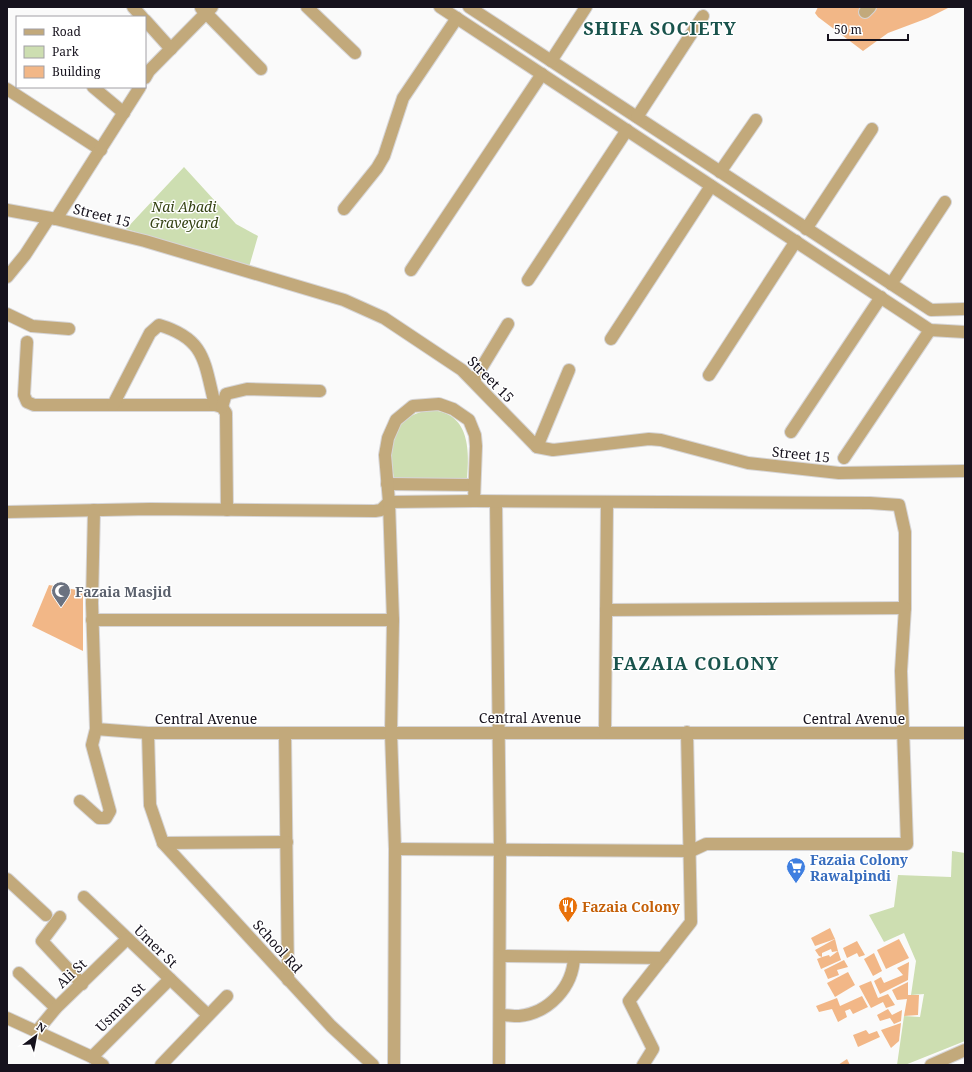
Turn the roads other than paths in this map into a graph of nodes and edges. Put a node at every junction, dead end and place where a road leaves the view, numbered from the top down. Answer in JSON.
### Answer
{"nodes":[{"id":1,"x":133,"y":7,"type":"edge"},
{"id":2,"x":307,"y":7,"type":"edge"},
{"id":3,"x":440,"y":7,"type":"edge"},
{"id":4,"x":469,"y":7,"type":"edge"},
{"id":5,"x":586,"y":7,"type":"edge"},
{"id":6,"x":206,"y":9,"type":"edge"},
{"id":7,"x":141,"y":16,"type":"edge"},
{"id":8,"x":703,"y":16,"type":"dead end"},
{"id":9,"x":457,"y":18,"type":"junction"},
{"id":10,"x":146,"y":21,"type":"edge"},
{"id":11,"x":171,"y":49,"type":"junction"},
{"id":12,"x":355,"y":53,"type":"dead end"},
{"id":13,"x":551,"y":61,"type":"junction"},
{"id":14,"x":261,"y":70,"type":"dead end"},
{"id":15,"x":146,"y":72,"type":"edge"},
{"id":16,"x":542,"y":74,"type":"junction"},
{"id":17,"x":94,"y":88,"type":"edge"},
{"id":18,"x":139,"y":88,"type":"edge"},
{"id":19,"x":7,"y":89,"type":"edge"},
{"id":20,"x":124,"y":113,"type":"junction"},
{"id":21,"x":636,"y":117,"type":"junction"},
{"id":22,"x":756,"y":120,"type":"dead end"},
{"id":23,"x":872,"y":128,"type":"dead end"},
{"id":24,"x":627,"y":130,"type":"junction"},
{"id":25,"x":101,"y":150,"type":"junction"},
{"id":26,"x":720,"y":172,"type":"junction"},
{"id":27,"x":711,"y":186,"type":"junction"},
{"id":28,"x":945,"y":202,"type":"dead end"},
{"id":29,"x":344,"y":208,"type":"dead end"},
{"id":30,"x":7,"y":210,"type":"edge"},
{"id":31,"x":53,"y":219,"type":"junction"},
{"id":32,"x":806,"y":229,"type":"junction"},
{"id":33,"x":796,"y":242,"type":"junction"},
{"id":34,"x":411,"y":270,"type":"dead end"},
{"id":35,"x":7,"y":277,"type":"edge"},
{"id":36,"x":528,"y":280,"type":"dead end"},
{"id":37,"x":890,"y":284,"type":"junction"},
{"id":38,"x":881,"y":297,"type":"junction"},
{"id":39,"x":965,"y":310,"type":"edge"},
{"id":40,"x":7,"y":314,"type":"edge"},
{"id":41,"x":508,"y":324,"type":"dead end"},
{"id":42,"x":69,"y":329,"type":"dead end"},
{"id":43,"x":930,"y":330,"type":"junction"},
{"id":44,"x":965,"y":332,"type":"edge"},
{"id":45,"x":611,"y":339,"type":"dead end"},
{"id":46,"x":27,"y":342,"type":"dead end"},
{"id":47,"x":569,"y":370,"type":"dead end"},
{"id":48,"x":709,"y":375,"type":"dead end"},
{"id":49,"x":474,"y":380,"type":"junction"},
{"id":50,"x":320,"y":391,"type":"dead end"},
{"id":51,"x":113,"y":405,"type":"junction"},
{"id":52,"x":219,"y":406,"type":"junction"},
{"id":53,"x":791,"y":432,"type":"dead end"},
{"id":54,"x":537,"y":447,"type":"junction"},
{"id":55,"x":844,"y":458,"type":"dead end"},
{"id":56,"x":965,"y":471,"type":"edge"},
{"id":57,"x":387,"y":484,"type":"junction"},
{"id":58,"x":474,"y":485,"type":"junction"},
{"id":59,"x":474,"y":501,"type":"junction"},
{"id":60,"x":389,"y":502,"type":"junction"},
{"id":61,"x":496,"y":502,"type":"junction"},
{"id":62,"x":607,"y":502,"type":"junction"},
{"id":63,"x":94,"y":510,"type":"junction"},
{"id":64,"x":227,"y":510,"type":"junction"},
{"id":65,"x":7,"y":512,"type":"edge"},
{"id":66,"x":905,"y":608,"type":"junction"},
{"id":67,"x":606,"y":610,"type":"junction"},
{"id":68,"x":92,"y":620,"type":"junction"},
{"id":69,"x":393,"y":620,"type":"junction"},
{"id":70,"x":96,"y":729,"type":"junction"},
{"id":71,"x":605,"y":732,"type":"junction"},
{"id":72,"x":687,"y":732,"type":"junction"},
{"id":73,"x":285,"y":733,"type":"junction"},
{"id":74,"x":391,"y":733,"type":"junction"},
{"id":75,"x":499,"y":733,"type":"junction"},
{"id":76,"x":902,"y":733,"type":"junction"},
{"id":77,"x":965,"y":733,"type":"edge"},
{"id":78,"x":148,"y":734,"type":"junction"},
{"id":79,"x":80,"y":801,"type":"dead end"},
{"id":80,"x":287,"y":842,"type":"junction"},
{"id":81,"x":164,"y":843,"type":"junction"},
{"id":82,"x":395,"y":849,"type":"junction"},
{"id":83,"x":500,"y":850,"type":"junction"},
{"id":84,"x":691,"y":851,"type":"junction"},
{"id":85,"x":7,"y":879,"type":"edge"},
{"id":86,"x":84,"y":897,"type":"dead end"},
{"id":87,"x":46,"y":915,"type":"dead end"},
{"id":88,"x":60,"y":916,"type":"dead end"},
{"id":89,"x":128,"y":939,"type":"junction"},
{"id":90,"x":500,"y":956,"type":"junction"},
{"id":91,"x":574,"y":957,"type":"junction"},
{"id":92,"x":663,"y":958,"type":"junction"},
{"id":93,"x":19,"y":973,"type":"dead end"},
{"id":94,"x":170,"y":979,"type":"junction"},
{"id":95,"x":288,"y":980,"type":"junction"},
{"id":96,"x":82,"y":984,"type":"junction"},
{"id":97,"x":227,"y":996,"type":"dead end"},
{"id":98,"x":56,"y":1008,"type":"junction"},
{"id":99,"x":208,"y":1015,"type":"junction"},
{"id":100,"x":500,"y":1015,"type":"junction"},
{"id":101,"x":7,"y":1018,"type":"edge"},
{"id":102,"x":37,"y":1031,"type":"junction"},
{"id":103,"x":965,"y":1050,"type":"edge"},
{"id":104,"x":92,"y":1057,"type":"junction"},
{"id":105,"x":103,"y":1065,"type":"edge"},
{"id":106,"x":161,"y":1065,"type":"edge"},
{"id":107,"x":373,"y":1065,"type":"edge"},
{"id":108,"x":394,"y":1065,"type":"edge"},
{"id":109,"x":499,"y":1065,"type":"edge"},
{"id":110,"x":643,"y":1065,"type":"edge"},
{"id":111,"x":931,"y":1065,"type":"edge"}],
"edges":[{"from":1,"to":7,"type":"street"},
{"from":2,"to":12,"type":"street"},
{"from":3,"to":9,"type":"street"},
{"from":4,"to":13,"type":"street"},
{"from":5,"to":13,"type":"street"},
{"from":6,"to":11,"type":"street"},
{"from":6,"to":14,"type":"street"},
{"from":8,"to":21,"type":"street"},
{"from":9,"to":16,"type":"street"},
{"from":9,"to":29,"type":"street"},
{"from":10,"to":11,"type":"street"},
{"from":11,"to":15,"type":"street"},
{"from":13,"to":21,"type":"street"},
{"from":16,"to":24,"type":"street"},
{"from":16,"to":34,"type":"street"},
{"from":17,"to":20,"type":"street"},
{"from":18,"to":20,"type":"street"},
{"from":19,"to":25,"type":"street"},
{"from":20,"to":25,"type":"street"},
{"from":21,"to":26,"type":"street"},
{"from":22,"to":26,"type":"street"},
{"from":23,"to":32,"type":"street"},
{"from":24,"to":27,"type":"street"},
{"from":24,"to":36,"type":"street"},
{"from":25,"to":31,"type":"street"},
{"from":26,"to":32,"type":"street"},
{"from":27,"to":33,"type":"street"},
{"from":27,"to":45,"type":"street"},
{"from":28,"to":37,"type":"street"},
{"from":30,"to":31,"type":"street","name":"Street 15"},
{"from":31,"to":35,"type":"street"},
{"from":31,"to":49,"type":"street","name":"Street 15"},
{"from":32,"to":37,"type":"street"},
{"from":33,"to":38,"type":"street"},
{"from":33,"to":48,"type":"street"},
{"from":37,"to":39,"type":"street"},
{"from":38,"to":43,"type":"street"},
{"from":38,"to":53,"type":"street"},
{"from":40,"to":42,"type":"street"},
{"from":41,"to":49,"type":"street"},
{"from":43,"to":44,"type":"street"},
{"from":43,"to":55,"type":"street"},
{"from":46,"to":51,"type":"street"},
{"from":47,"to":54,"type":"street"},
{"from":49,"to":54,"type":"street","name":"Street 15"},
{"from":50,"to":52,"type":"street"},
{"from":51,"to":52,"type":"street"},
{"from":51,"to":52,"type":"street"},
{"from":52,"to":64,"type":"street"},
{"from":54,"to":56,"type":"street","name":"Street 15"},
{"from":57,"to":58,"type":"street"},
{"from":57,"to":58,"type":"street"},
{"from":57,"to":60,"type":"street"},
{"from":58,"to":59,"type":"street"},
{"from":59,"to":60,"type":"street"},
{"from":59,"to":61,"type":"street"},
{"from":60,"to":64,"type":"street"},
{"from":60,"to":69,"type":"street"},
{"from":61,"to":62,"type":"street"},
{"from":61,"to":75,"type":"street"},
{"from":62,"to":66,"type":"street"},
{"from":62,"to":67,"type":"street"},
{"from":63,"to":64,"type":"street"},
{"from":63,"to":65,"type":"street"},
{"from":63,"to":68,"type":"street"},
{"from":66,"to":67,"type":"street"},
{"from":66,"to":76,"type":"street"},
{"from":67,"to":71,"type":"street"},
{"from":68,"to":69,"type":"street"},
{"from":68,"to":70,"type":"street"},
{"from":69,"to":74,"type":"street"},
{"from":70,"to":78,"type":"street","name":"Central Avenue"},
{"from":70,"to":79,"type":"street"},
{"from":71,"to":72,"type":"street","name":"Central Avenue"},
{"from":71,"to":75,"type":"street","name":"Central Avenue"},
{"from":72,"to":76,"type":"street","name":"Central Avenue"},
{"from":72,"to":84,"type":"street"},
{"from":73,"to":74,"type":"street","name":"Central Avenue"},
{"from":73,"to":78,"type":"street","name":"Central Avenue"},
{"from":73,"to":80,"type":"street"},
{"from":74,"to":75,"type":"street","name":"Central Avenue"},
{"from":74,"to":82,"type":"street"},
{"from":75,"to":83,"type":"street"},
{"from":76,"to":77,"type":"street","name":"Central Avenue"},
{"from":76,"to":84,"type":"street"},
{"from":78,"to":81,"type":"street"},
{"from":80,"to":81,"type":"street"},
{"from":80,"to":95,"type":"street"},
{"from":81,"to":95,"type":"street","name":"School Rd"},
{"from":82,"to":83,"type":"street"},
{"from":82,"to":108,"type":"street"},
{"from":83,"to":84,"type":"street"},
{"from":83,"to":90,"type":"street"},
{"from":84,"to":92,"type":"street"},
{"from":85,"to":87,"type":"street"},
{"from":86,"to":89,"type":"street","name":"Umer St"},
{"from":88,"to":96,"type":"street"},
{"from":89,"to":94,"type":"street","name":"Umer St"},
{"from":89,"to":96,"type":"street","name":"Ali St"},
{"from":90,"to":91,"type":"street"},
{"from":90,"to":100,"type":"street"},
{"from":91,"to":92,"type":"street"},
{"from":91,"to":100,"type":"street"},
{"from":92,"to":110,"type":"street"},
{"from":93,"to":98,"type":"street"},
{"from":94,"to":99,"type":"street","name":"Umer St"},
{"from":94,"to":104,"type":"street","name":"Usman St"},
{"from":95,"to":107,"type":"street","name":"School Rd"},
{"from":96,"to":98,"type":"street","name":"Ali St"},
{"from":97,"to":99,"type":"street"},
{"from":98,"to":102,"type":"street","name":"Ali St"},
{"from":99,"to":106,"type":"street"},
{"from":100,"to":109,"type":"street"},
{"from":101,"to":102,"type":"street"},
{"from":102,"to":104,"type":"street"},
{"from":103,"to":111,"type":"street"},
{"from":104,"to":105,"type":"street"}]}
